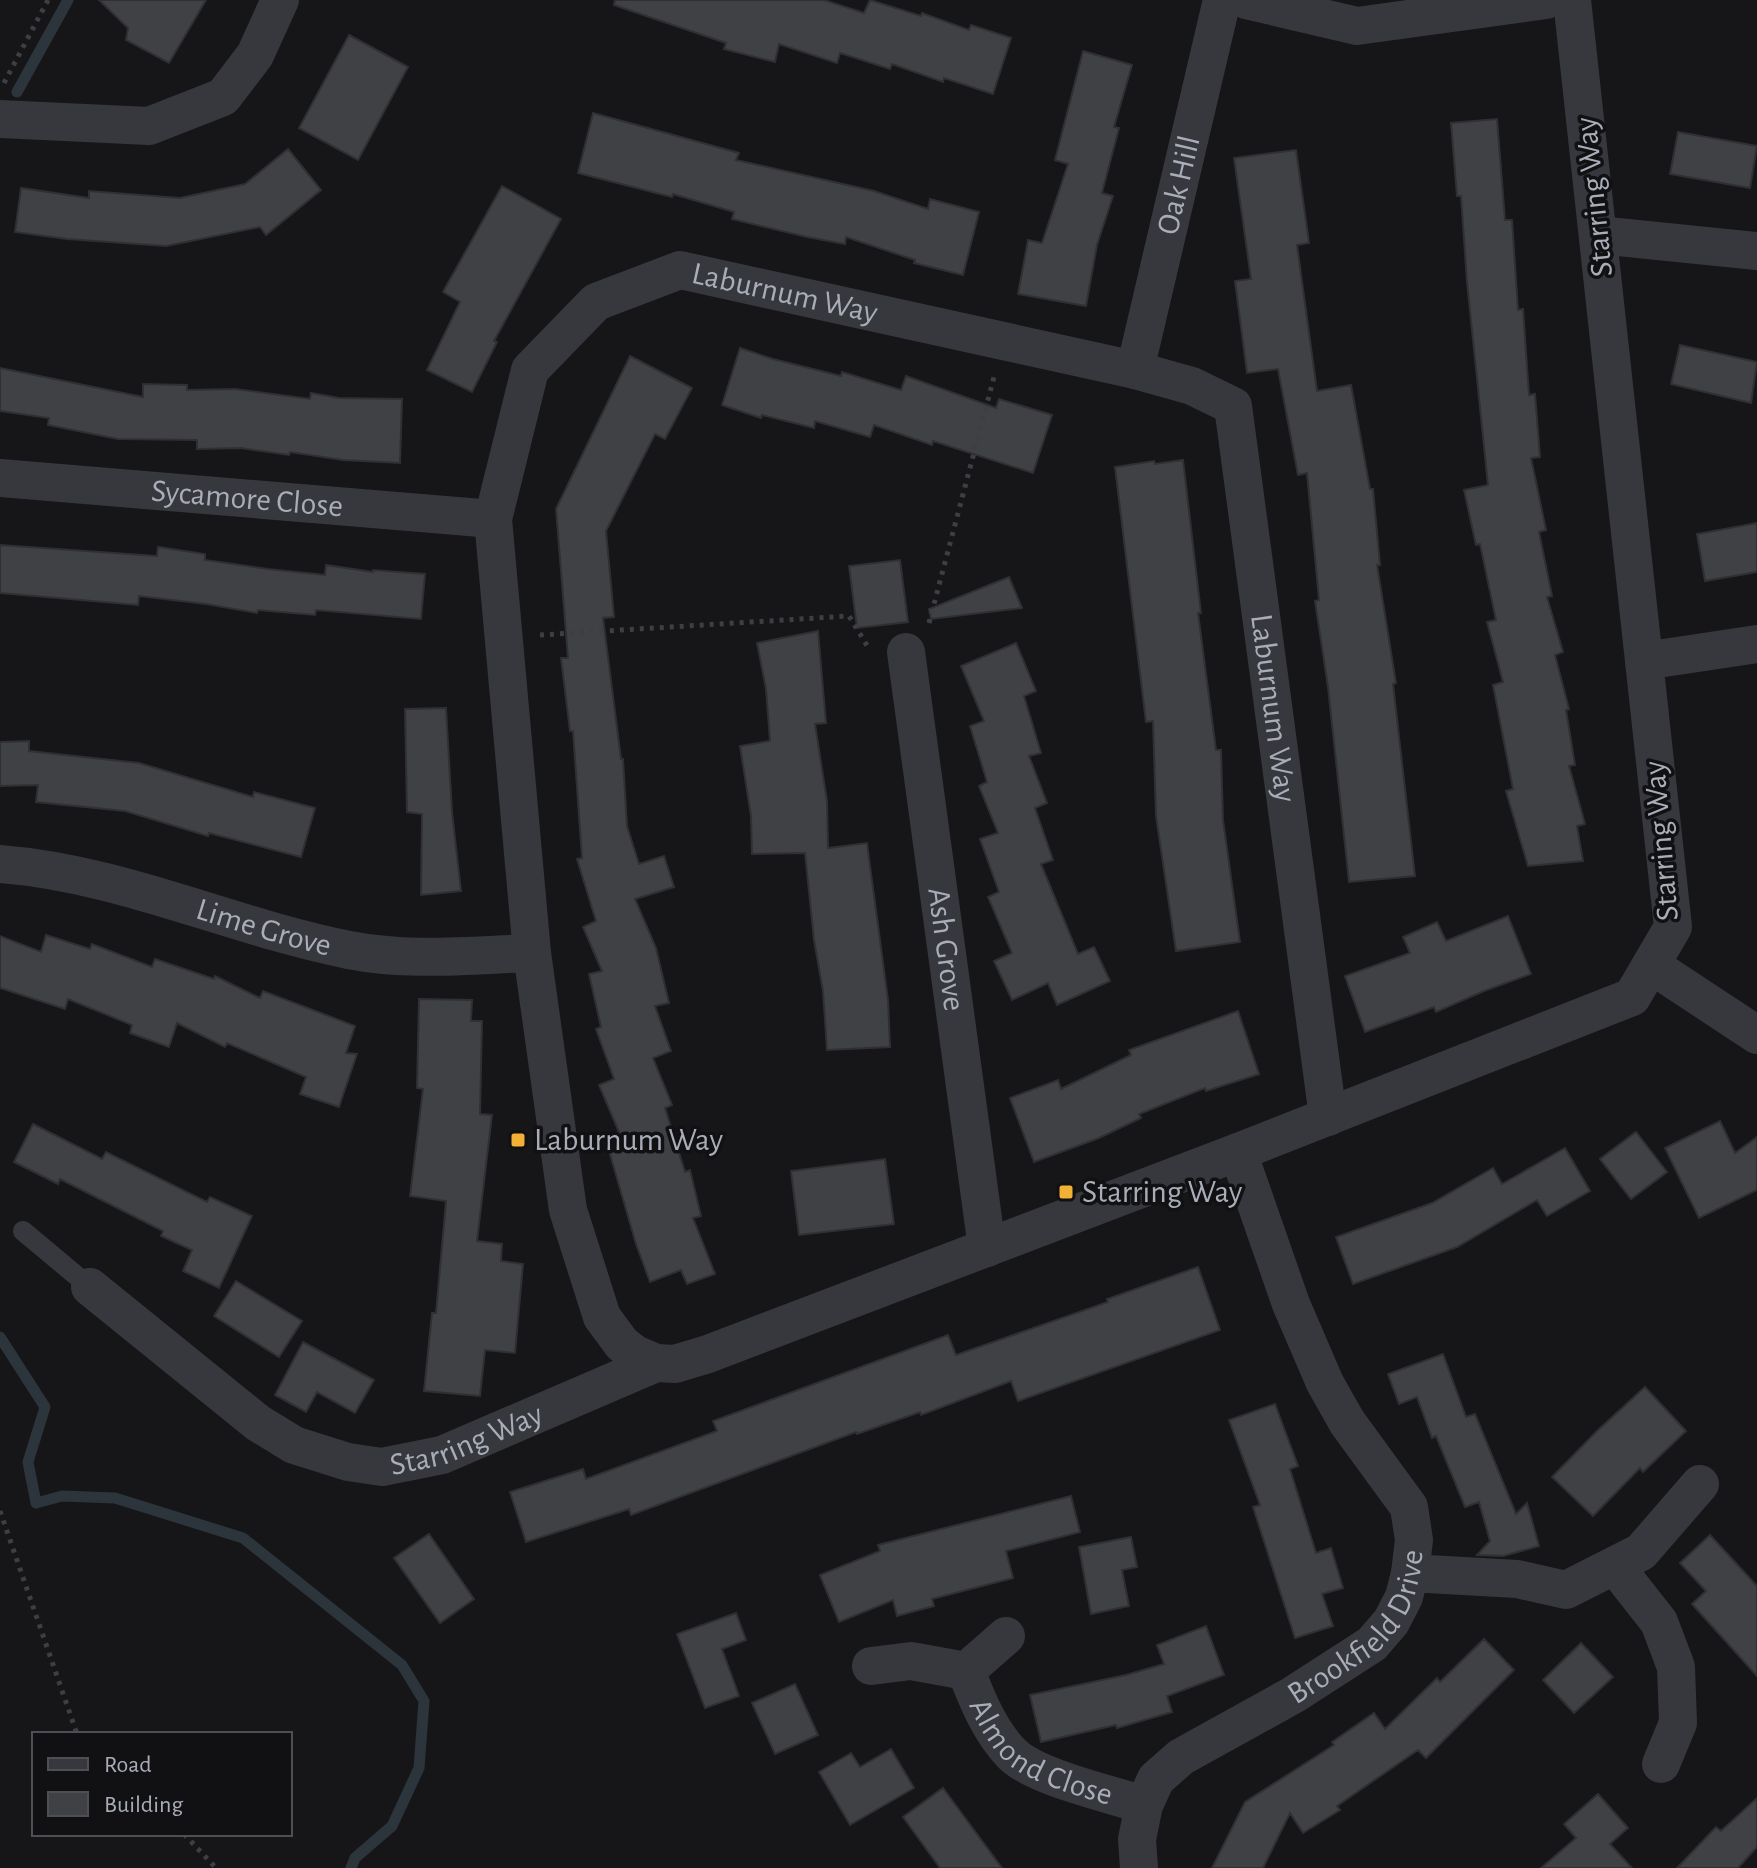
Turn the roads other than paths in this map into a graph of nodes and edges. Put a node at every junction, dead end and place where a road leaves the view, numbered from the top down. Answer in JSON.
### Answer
{"nodes":[{"id":1,"x":280,"y":0,"type":"edge"},
{"id":2,"x":1222,"y":0,"type":"edge"},
{"id":3,"x":1246,"y":0,"type":"edge"},
{"id":4,"x":1546,"y":0,"type":"edge"},
{"id":5,"x":1572,"y":0,"type":"edge"},
{"id":6,"x":0,"y":119,"type":"edge"},
{"id":7,"x":1598,"y":235,"type":"junction"},
{"id":8,"x":1757,"y":251,"type":"edge"},
{"id":9,"x":1135,"y":370,"type":"junction"},
{"id":10,"x":0,"y":478,"type":"edge"},
{"id":11,"x":493,"y":519,"type":"junction"},
{"id":12,"x":1757,"y":644,"type":"edge"},
{"id":13,"x":906,"y":652,"type":"road end"},
{"id":14,"x":1644,"y":661,"type":"junction"},
{"id":15,"x":0,"y":864,"type":"edge"},
{"id":16,"x":532,"y":953,"type":"junction"},
{"id":17,"x":1651,"y":965,"type":"junction"},
{"id":18,"x":1757,"y":1035,"type":"edge"},
{"id":19,"x":1328,"y":1117,"type":"junction"},
{"id":20,"x":1238,"y":1152,"type":"junction"},
{"id":21,"x":23,"y":1231,"type":"dead end"},
{"id":22,"x":987,"y":1248,"type":"junction"},
{"id":23,"x":90,"y":1287,"type":"joint"},
{"id":24,"x":656,"y":1363,"type":"junction"},
{"id":25,"x":1700,"y":1484,"type":"dead end"},
{"id":26,"x":1615,"y":1566,"type":"junction"},
{"id":27,"x":1410,"y":1573,"type":"junction"},
{"id":28,"x":1006,"y":1636,"type":"dead end"},
{"id":29,"x":871,"y":1666,"type":"dead end"},
{"id":30,"x":966,"y":1671,"type":"junction"},
{"id":31,"x":1661,"y":1764,"type":"dead end"},
{"id":32,"x":1144,"y":1805,"type":"junction"},
{"id":33,"x":1139,"y":1868,"type":"edge"}],
"edges":[{"from":1,"to":6,"type":"street"},
{"from":2,"to":9,"type":"street","name":"Oak Hill"},
{"from":3,"to":4,"type":"street"},
{"from":5,"to":7,"type":"street","name":"Starring Way"},
{"from":7,"to":8,"type":"street"},
{"from":7,"to":14,"type":"street","name":"Starring Way"},
{"from":9,"to":11,"type":"street","name":"Laburnum Way"},
{"from":9,"to":19,"type":"street","name":"Laburnum Way"},
{"from":10,"to":11,"type":"street","name":"Sycamore Close"},
{"from":11,"to":16,"type":"street","name":"Laburnum Way"},
{"from":12,"to":14,"type":"street"},
{"from":13,"to":22,"type":"street","name":"Ash Grove"},
{"from":14,"to":17,"type":"street","name":"Starring Way"},
{"from":15,"to":16,"type":"street","name":"Lime Grove"},
{"from":16,"to":24,"type":"street","name":"Laburnum Way"},
{"from":17,"to":18,"type":"street"},
{"from":17,"to":19,"type":"street","name":"Starring Way"},
{"from":19,"to":20,"type":"street","name":"Starring Way"},
{"from":20,"to":22,"type":"street","name":"Starring Way"},
{"from":20,"to":27,"type":"street","name":"Brookfield Drive"},
{"from":21,"to":23,"type":"lane"},
{"from":22,"to":24,"type":"street","name":"Starring Way"},
{"from":23,"to":24,"type":"street","name":"Starring Way"},
{"from":25,"to":26,"type":"street"},
{"from":26,"to":27,"type":"street"},
{"from":26,"to":31,"type":"street"},
{"from":27,"to":32,"type":"street","name":"Brookfield Drive"},
{"from":28,"to":30,"type":"street"},
{"from":29,"to":30,"type":"street"},
{"from":30,"to":32,"type":"street","name":"Almond Close"},
{"from":32,"to":33,"type":"street","name":"Brookfield Drive"}]}
